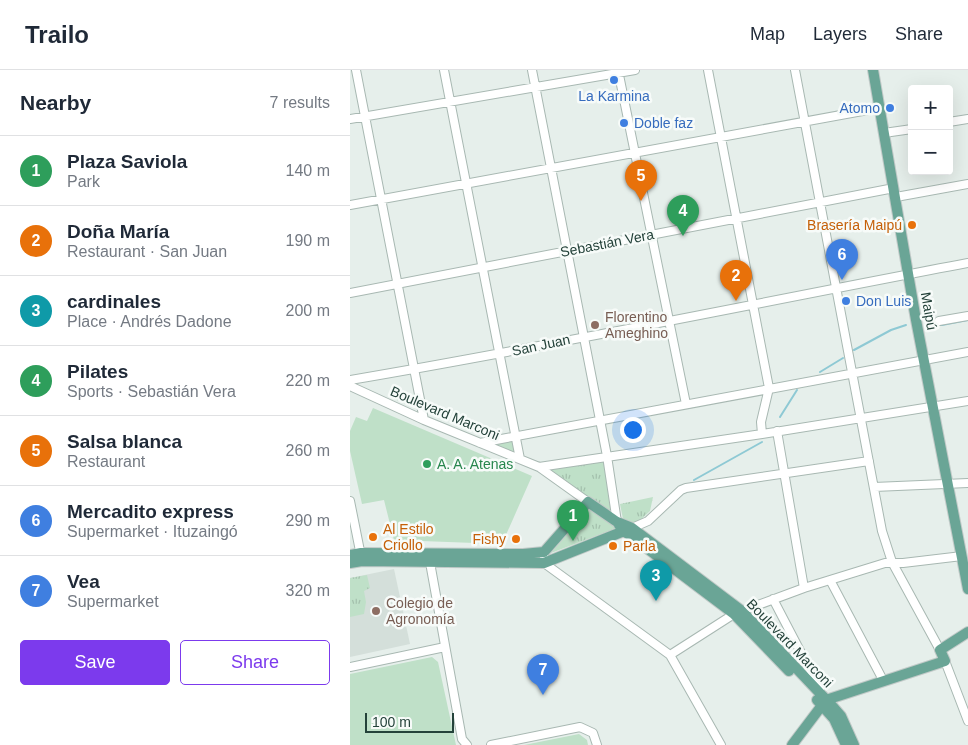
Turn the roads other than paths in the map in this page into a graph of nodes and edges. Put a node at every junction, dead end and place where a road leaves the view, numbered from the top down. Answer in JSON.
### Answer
{"nodes":[{"id":1,"x":356,"y":70,"type":"edge"},
{"id":2,"x":444,"y":70,"type":"edge"},
{"id":3,"x":532,"y":70,"type":"edge"},
{"id":4,"x":635,"y":70,"type":"edge"},
{"id":5,"x":708,"y":70,"type":"edge"},
{"id":6,"x":795,"y":70,"type":"edge"},
{"id":7,"x":874,"y":70,"type":"edge"},
{"id":8,"x":619,"y":71,"type":"edge"},
{"id":9,"x":536,"y":87,"type":"junction"},
{"id":10,"x":450,"y":101,"type":"junction"},
{"id":11,"x":879,"y":108,"type":"junction"},
{"id":12,"x":365,"y":116,"type":"junction"},
{"id":13,"x":350,"y":119,"type":"edge"},
{"id":14,"x":968,"y":119,"type":"edge"},
{"id":15,"x":953,"y":121,"type":"edge"},
{"id":16,"x":805,"y":122,"type":"junction"},
{"id":17,"x":908,"y":129,"type":"edge"},
{"id":18,"x":884,"y":133,"type":"junction"},
{"id":19,"x":721,"y":138,"type":"junction"},
{"id":20,"x":635,"y":154,"type":"junction"},
{"id":21,"x":551,"y":169,"type":"junction"},
{"id":22,"x":466,"y":184,"type":"junction"},
{"id":23,"x":968,"y":184,"type":"edge"},
{"id":24,"x":895,"y":192,"type":"junction"},
{"id":25,"x":382,"y":200,"type":"junction"},
{"id":26,"x":820,"y":202,"type":"junction"},
{"id":27,"x":350,"y":205,"type":"edge"},
{"id":28,"x":737,"y":219,"type":"junction"},
{"id":29,"x":651,"y":234,"type":"junction"},
{"id":30,"x":568,"y":250,"type":"junction"},
{"id":31,"x":968,"y":263,"type":"edge"},
{"id":32,"x":482,"y":268,"type":"junction"},
{"id":33,"x":909,"y":274,"type":"junction"},
{"id":34,"x":399,"y":284,"type":"junction"},
{"id":35,"x":837,"y":289,"type":"junction"},
{"id":36,"x":350,"y":293,"type":"edge"},
{"id":37,"x":752,"y":304,"type":"junction"},
{"id":38,"x":968,"y":316,"type":"edge"},
{"id":39,"x":668,"y":320,"type":"junction"},
{"id":40,"x":939,"y":321,"type":"dead end"},
{"id":41,"x":585,"y":336,"type":"junction"},
{"id":42,"x":968,"y":352,"type":"edge"},
{"id":43,"x":499,"y":354,"type":"junction"},
{"id":44,"x":924,"y":359,"type":"junction"},
{"id":45,"x":414,"y":369,"type":"junction"},
{"id":46,"x":853,"y":373,"type":"junction"},
{"id":47,"x":350,"y":380,"type":"edge"},
{"id":48,"x":350,"y":386,"type":"edge"},
{"id":49,"x":769,"y":388,"type":"junction"},
{"id":50,"x":350,"y":393,"type":"edge"},
{"id":51,"x":364,"y":394,"type":"junction"},
{"id":52,"x":968,"y":401,"type":"edge"},
{"id":53,"x":686,"y":404,"type":"junction"},
{"id":54,"x":933,"y":406,"type":"junction"},
{"id":55,"x":861,"y":418,"type":"junction"},
{"id":56,"x":424,"y":420,"type":"junction"},
{"id":57,"x":600,"y":420,"type":"junction"},
{"id":58,"x":777,"y":431,"type":"junction"},
{"id":59,"x":762,"y":434,"type":"junction"},
{"id":60,"x":516,"y":436,"type":"junction"},
{"id":61,"x":480,"y":443,"type":"junction"},
{"id":62,"x":607,"y":456,"type":"junction"},
{"id":63,"x":520,"y":459,"type":"junction"},
{"id":64,"x":869,"y":462,"type":"junction"},
{"id":65,"x":539,"y":467,"type":"junction"},
{"id":66,"x":784,"y":474,"type":"junction"},
{"id":67,"x":968,"y":483,"type":"edge"},
{"id":68,"x":947,"y":484,"type":"junction"},
{"id":69,"x":874,"y":487,"type":"junction"},
{"id":70,"x":350,"y":500,"type":"edge"},
{"id":71,"x":588,"y":502,"type":"junction"},
{"id":72,"x":617,"y":522,"type":"junction"},
{"id":73,"x":628,"y":530,"type":"junction"},
{"id":74,"x":358,"y":556,"type":"edge"},
{"id":75,"x":962,"y":556,"type":"junction"},
{"id":76,"x":429,"y":557,"type":"junction"},
{"id":77,"x":544,"y":558,"type":"junction"},
{"id":78,"x":892,"y":562,"type":"junction"},
{"id":79,"x":350,"y":563,"type":"edge"},
{"id":80,"x":830,"y":580,"type":"junction"},
{"id":81,"x":968,"y":584,"type":"edge"},
{"id":82,"x":804,"y":588,"type":"junction"},
{"id":83,"x":773,"y":599,"type":"junction"},
{"id":84,"x":738,"y":613,"type":"junction"},
{"id":85,"x":968,"y":632,"type":"edge"},
{"id":86,"x":445,"y":647,"type":"junction"},
{"id":87,"x":940,"y":650,"type":"junction"},
{"id":88,"x":670,"y":655,"type":"junction"},
{"id":89,"x":945,"y":661,"type":"junction"},
{"id":90,"x":350,"y":667,"type":"edge"},
{"id":91,"x":883,"y":680,"type":"junction"},
{"id":92,"x":823,"y":702,"type":"junction"},
{"id":93,"x":968,"y":721,"type":"edge"},
{"id":94,"x":467,"y":745,"type":"edge"},
{"id":95,"x":491,"y":745,"type":"edge"},
{"id":96,"x":597,"y":745,"type":"edge"},
{"id":97,"x":721,"y":745,"type":"edge"},
{"id":98,"x":792,"y":745,"type":"edge"},
{"id":99,"x":846,"y":745,"type":"edge"},
{"id":100,"x":854,"y":745,"type":"edge"}],
"edges":[{"from":1,"to":12,"type":"street"},
{"from":2,"to":10,"type":"street"},
{"from":3,"to":9,"type":"street"},
{"from":4,"to":8,"type":"street"},
{"from":5,"to":19,"type":"street"},
{"from":6,"to":16,"type":"street"},
{"from":7,"to":11,"type":"main road","name":"Maipú"},
{"from":8,"to":9,"type":"street"},
{"from":8,"to":20,"type":"street"},
{"from":9,"to":10,"type":"street"},
{"from":9,"to":21,"type":"street"},
{"from":10,"to":12,"type":"street"},
{"from":10,"to":22,"type":"street"},
{"from":11,"to":16,"type":"street"},
{"from":11,"to":18,"type":"main road","name":"Maipú"},
{"from":12,"to":13,"type":"street"},
{"from":12,"to":25,"type":"street"},
{"from":14,"to":15,"type":"street"},
{"from":16,"to":19,"type":"street"},
{"from":16,"to":26,"type":"street"},
{"from":17,"to":18,"type":"street"},
{"from":18,"to":24,"type":"main road","name":"Maipú"},
{"from":19,"to":20,"type":"street"},
{"from":19,"to":28,"type":"street"},
{"from":20,"to":21,"type":"street"},
{"from":20,"to":29,"type":"street"},
{"from":21,"to":22,"type":"street"},
{"from":21,"to":30,"type":"street"},
{"from":22,"to":25,"type":"street"},
{"from":22,"to":32,"type":"street"},
{"from":23,"to":24,"type":"street","name":"Sebastián Vera"},
{"from":24,"to":26,"type":"street","name":"Sebastián Vera"},
{"from":24,"to":33,"type":"main road","name":"Maipú"},
{"from":25,"to":27,"type":"street"},
{"from":25,"to":34,"type":"street"},
{"from":26,"to":28,"type":"street","name":"Sebastián Vera"},
{"from":26,"to":35,"type":"street"},
{"from":28,"to":29,"type":"street","name":"Sebastián Vera"},
{"from":28,"to":37,"type":"street"},
{"from":29,"to":30,"type":"street","name":"Sebastián Vera"},
{"from":29,"to":39,"type":"street"},
{"from":30,"to":32,"type":"street","name":"Sebastián Vera"},
{"from":30,"to":41,"type":"street"},
{"from":31,"to":33,"type":"street","name":"San Juan"},
{"from":32,"to":34,"type":"street","name":"Sebastián Vera"},
{"from":32,"to":43,"type":"street"},
{"from":33,"to":35,"type":"street","name":"San Juan"},
{"from":33,"to":44,"type":"main road","name":"Maipú"},
{"from":34,"to":36,"type":"street","name":"Sebastián Vera"},
{"from":34,"to":45,"type":"street"},
{"from":35,"to":37,"type":"street","name":"San Juan"},
{"from":35,"to":46,"type":"street"},
{"from":37,"to":39,"type":"street","name":"San Juan"},
{"from":37,"to":49,"type":"street"},
{"from":38,"to":40,"type":"street"},
{"from":39,"to":41,"type":"street","name":"San Juan"},
{"from":39,"to":53,"type":"street"},
{"from":41,"to":43,"type":"street","name":"San Juan"},
{"from":41,"to":57,"type":"street"},
{"from":42,"to":44,"type":"street"},
{"from":43,"to":45,"type":"street","name":"San Juan"},
{"from":43,"to":60,"type":"street"},
{"from":44,"to":46,"type":"street"},
{"from":44,"to":54,"type":"main road","name":"Maipú"},
{"from":45,"to":47,"type":"street","name":"San Juan"},
{"from":45,"to":56,"type":"street"},
{"from":46,"to":49,"type":"street"},
{"from":46,"to":55,"type":"street"},
{"from":48,"to":51,"type":"street","name":"Boulevard Marconi"},
{"from":49,"to":53,"type":"street"},
{"from":49,"to":59,"type":"street"},
{"from":50,"to":51,"type":"street","name":"Boulevard Marconi"},
{"from":51,"to":56,"type":"street","name":"Boulevard Marconi"},
{"from":52,"to":54,"type":"street"},
{"from":53,"to":57,"type":"street"},
{"from":54,"to":55,"type":"street"},
{"from":54,"to":68,"type":"main road","name":"Maipú"},
{"from":55,"to":58,"type":"street"},
{"from":55,"to":64,"type":"street"},
{"from":56,"to":61,"type":"street","name":"Boulevard Marconi"},
{"from":57,"to":60,"type":"street"},
{"from":57,"to":62,"type":"street"},
{"from":58,"to":59,"type":"street"},
{"from":58,"to":66,"type":"street"},
{"from":59,"to":62,"type":"street"},
{"from":60,"to":61,"type":"street"},
{"from":60,"to":63,"type":"street"},
{"from":61,"to":63,"type":"street","name":"Boulevard Marconi"},
{"from":62,"to":65,"type":"street"},
{"from":62,"to":72,"type":"street"},
{"from":63,"to":65,"type":"street","name":"Boulevard Marconi"},
{"from":64,"to":66,"type":"street"},
{"from":64,"to":69,"type":"street"},
{"from":65,"to":71,"type":"street","name":"Boulevard Marconi"},
{"from":66,"to":73,"type":"street"},
{"from":66,"to":82,"type":"street"},
{"from":67,"to":68,"type":"street"},
{"from":68,"to":69,"type":"street"},
{"from":68,"to":75,"type":"main road","name":"Maipú"},
{"from":69,"to":78,"type":"street"},
{"from":70,"to":74,"type":"street"},
{"from":71,"to":72,"type":"main road","name":"Boulevard Marconi"},
{"from":71,"to":77,"type":"main road"},
{"from":72,"to":73,"type":"main road","name":"Boulevard Marconi"},
{"from":73,"to":77,"type":"main road"},
{"from":73,"to":84,"type":"main road","name":"Boulevard Marconi"},
{"from":74,"to":76,"type":"main road"},
{"from":74,"to":79,"type":"main road"},
{"from":75,"to":78,"type":"street"},
{"from":75,"to":81,"type":"main road","name":"Maipú"},
{"from":76,"to":77,"type":"main road"},
{"from":76,"to":86,"type":"street"},
{"from":77,"to":88,"type":"street"},
{"from":78,"to":80,"type":"street"},
{"from":78,"to":87,"type":"street"},
{"from":80,"to":82,"type":"street"},
{"from":80,"to":91,"type":"street"},
{"from":82,"to":83,"type":"street"},
{"from":83,"to":84,"type":"street"},
{"from":83,"to":92,"type":"street"},
{"from":84,"to":88,"type":"street"},
{"from":84,"to":92,"type":"main road","name":"Boulevard Marconi"},
{"from":85,"to":87,"type":"main road"},
{"from":86,"to":90,"type":"street"},
{"from":86,"to":94,"type":"street"},
{"from":87,"to":89,"type":"main road"},
{"from":88,"to":97,"type":"street"},
{"from":89,"to":91,"type":"main road"},
{"from":89,"to":93,"type":"street"},
{"from":91,"to":92,"type":"main road"},
{"from":92,"to":98,"type":"main road"},
{"from":92,"to":99,"type":"main road","name":"Boulevard Marconi"},
{"from":92,"to":100,"type":"main road","name":"Boulevard Marconi"},
{"from":95,"to":96,"type":"street"}]}
